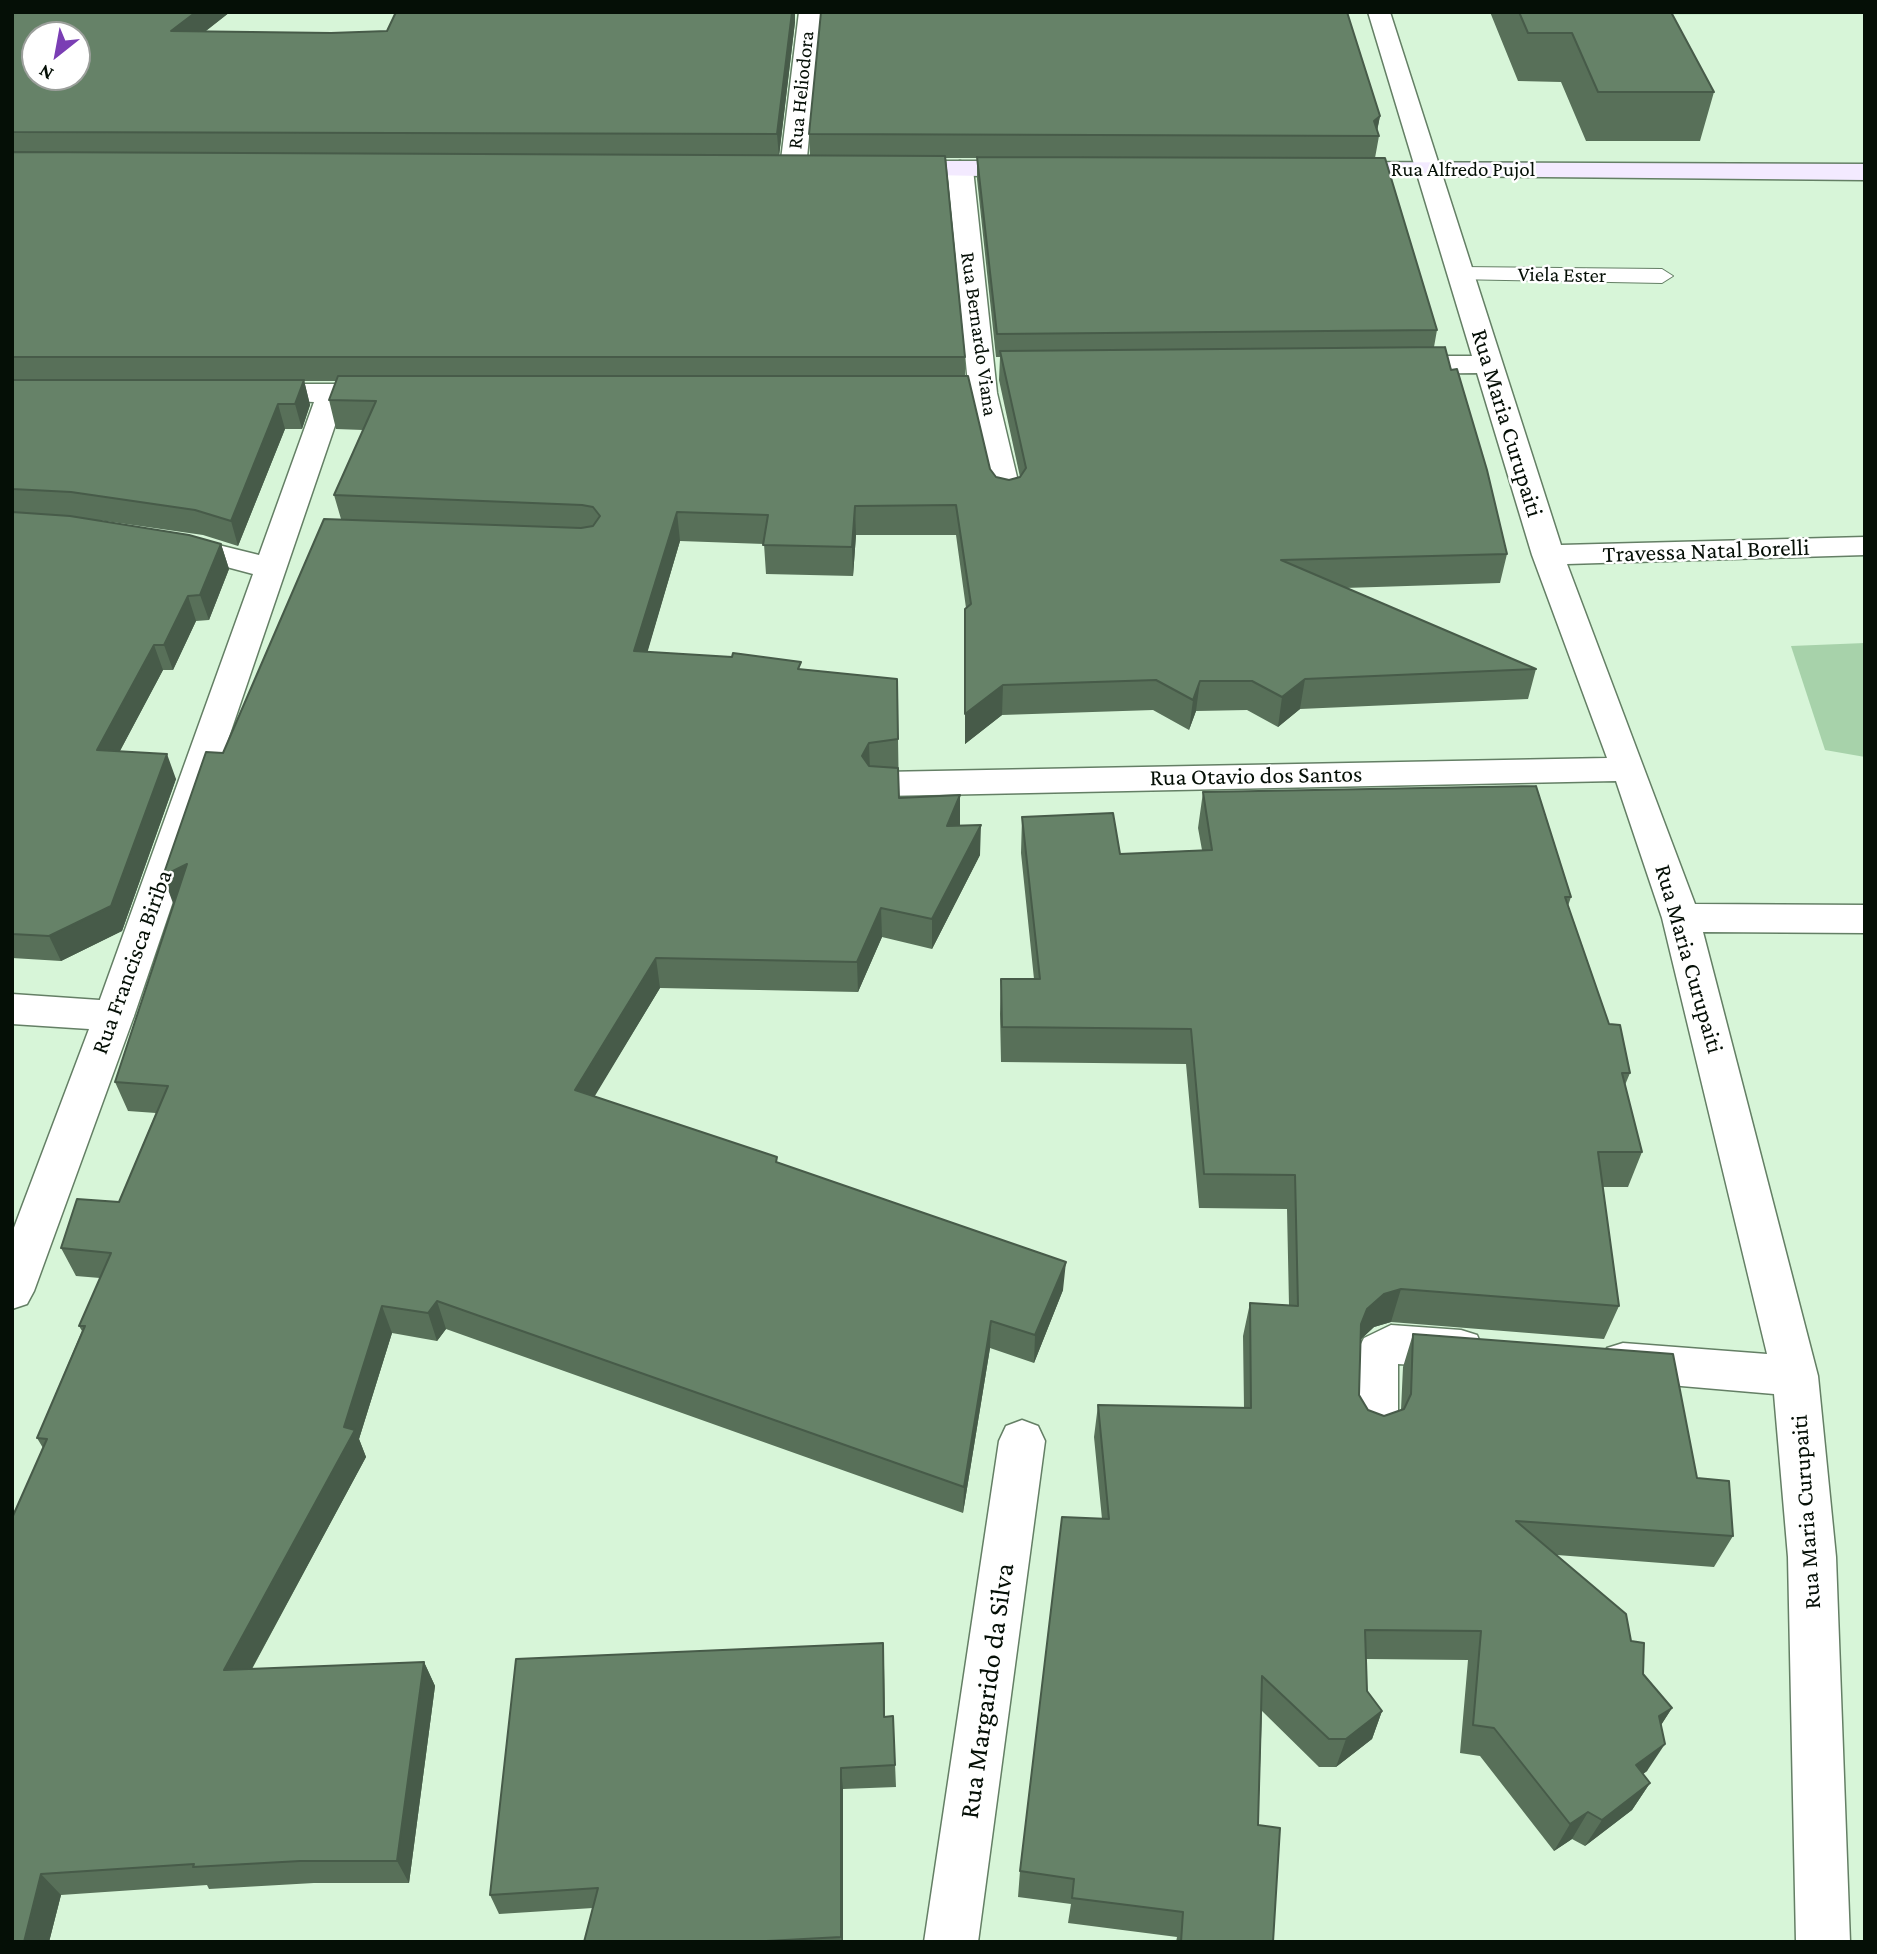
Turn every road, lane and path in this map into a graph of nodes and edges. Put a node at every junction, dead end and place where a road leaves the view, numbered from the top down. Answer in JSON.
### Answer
{"nodes":[{"id":1,"x":788,"y":12,"type":"edge"},
{"id":2,"x":810,"y":12,"type":"edge"},
{"id":3,"x":1379,"y":12,"type":"edge"},
{"id":4,"x":768,"y":168,"type":"edge"},
{"id":5,"x":793,"y":168,"type":"junction"},
{"id":6,"x":821,"y":168,"type":"edge"},
{"id":7,"x":863,"y":169,"type":"edge"},
{"id":8,"x":960,"y":169,"type":"junction"},
{"id":9,"x":1057,"y":169,"type":"edge"},
{"id":10,"x":1307,"y":170,"type":"edge"},
{"id":11,"x":1429,"y":170,"type":"junction"},
{"id":12,"x":1865,"y":172,"type":"edge"},
{"id":13,"x":1461,"y":275,"type":"junction"},
{"id":14,"x":1662,"y":276,"type":"dead end"},
{"id":15,"x":1488,"y":364,"type":"junction"},
{"id":16,"x":1364,"y":365,"type":"edge"},
{"id":17,"x":991,"y":377,"type":"junction"},
{"id":18,"x":234,"y":393,"type":"edge"},
{"id":19,"x":332,"y":393,"type":"junction"},
{"id":20,"x":415,"y":393,"type":"edge"},
{"id":21,"x":900,"y":393,"type":"edge"},
{"id":22,"x":1007,"y":498,"type":"edge"},
{"id":23,"x":144,"y":538,"type":"edge"},
{"id":24,"x":1865,"y":546,"type":"edge"},
{"id":25,"x":1548,"y":555,"type":"junction"},
{"id":26,"x":270,"y":569,"type":"junction"},
{"id":27,"x":1629,"y":769,"type":"junction"},
{"id":28,"x":883,"y":784,"type":"edge"},
{"id":29,"x":1681,"y":918,"type":"junction"},
{"id":30,"x":1865,"y":919,"type":"edge"},
{"id":31,"x":12,"y":1009,"type":"edge"},
{"id":32,"x":114,"y":1016,"type":"junction"},
{"id":33,"x":12,"y":1291,"type":"edge"},
{"id":34,"x":1499,"y":1352,"type":"edge"},
{"id":35,"x":1579,"y":1358,"type":"edge"},
{"id":36,"x":1795,"y":1376,"type":"junction"},
{"id":37,"x":1375,"y":1426,"type":"edge"},
{"id":38,"x":1022,"y":1441,"type":"dead end"},
{"id":39,"x":951,"y":1942,"type":"edge"},
{"id":40,"x":1823,"y":1942,"type":"edge"}],
"edges":[{"from":1,"to":2,"type":"street","name":"Rua Heliodora"},
{"from":2,"to":5,"type":"street","name":"Rua Heliodora"},
{"from":3,"to":11,"type":"street","name":"Rua Maria Curupaiti"},
{"from":4,"to":5,"type":"main road"},
{"from":5,"to":6,"type":"main road"},
{"from":7,"to":8,"type":"main road"},
{"from":8,"to":9,"type":"main road"},
{"from":8,"to":17,"type":"street","name":"Rua Bernardo Viana"},
{"from":10,"to":11,"type":"main road","name":"Rua Alfredo Pujol"},
{"from":11,"to":12,"type":"main road","name":"Rua Alfredo Pujol"},
{"from":11,"to":13,"type":"street","name":"Rua Maria Curupaiti"},
{"from":13,"to":14,"type":"lane","name":"Viela Ester"},
{"from":13,"to":15,"type":"street","name":"Rua Maria Curupaiti"},
{"from":15,"to":16,"type":"street"},
{"from":15,"to":25,"type":"street","name":"Rua Maria Curupaiti"},
{"from":17,"to":21,"type":"street"},
{"from":17,"to":22,"type":"street","name":"Rua Bernardo Viana"},
{"from":18,"to":19,"type":"street"},
{"from":19,"to":20,"type":"street"},
{"from":19,"to":26,"type":"street","name":"Rua Francisca Biriba"},
{"from":23,"to":26,"type":"street"},
{"from":24,"to":25,"type":"street","name":"Travessa Natal Borelli"},
{"from":25,"to":27,"type":"street","name":"Rua Maria Curupaiti"},
{"from":26,"to":32,"type":"street","name":"Rua Francisca Biriba"},
{"from":27,"to":28,"type":"street","name":"Rua Otavio dos Santos"},
{"from":27,"to":29,"type":"street","name":"Rua Maria Curupaiti"},
{"from":29,"to":30,"type":"street"},
{"from":29,"to":36,"type":"street","name":"Rua Maria Curupaiti"},
{"from":31,"to":32,"type":"street"},
{"from":32,"to":33,"type":"street","name":"Rua Francisca Biriba"},
{"from":34,"to":37,"type":"street"},
{"from":35,"to":36,"type":"street"},
{"from":36,"to":40,"type":"street","name":"Rua Maria Curupaiti"},
{"from":38,"to":39,"type":"street","name":"Rua Margarido da Silva"}]}
